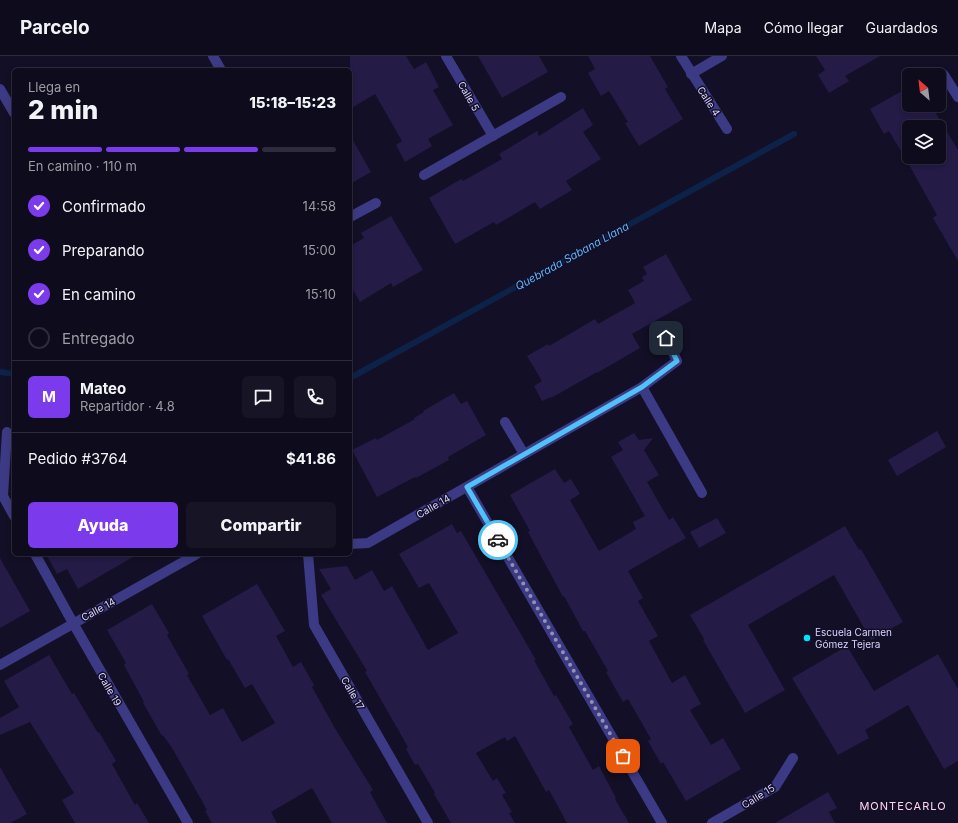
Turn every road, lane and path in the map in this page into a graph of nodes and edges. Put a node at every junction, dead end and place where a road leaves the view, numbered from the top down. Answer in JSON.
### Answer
{"nodes":[{"id":1,"x":213,"y":56,"type":"edge"},
{"id":2,"x":446,"y":56,"type":"edge"},
{"id":3,"x":681,"y":56,"type":"edge"},
{"id":4,"x":722,"y":56,"type":"edge"},
{"id":5,"x":220,"y":68,"type":"edge"},
{"id":6,"x":691,"y":74,"type":"junction"},
{"id":7,"x":946,"y":78,"type":"edge"},
{"id":8,"x":0,"y":89,"type":"edge"},
{"id":9,"x":561,"y":97,"type":"dead end"},
{"id":10,"x":958,"y":97,"type":"edge"},
{"id":11,"x":12,"y":110,"type":"edge"},
{"id":12,"x":727,"y":129,"type":"dead end"},
{"id":13,"x":493,"y":136,"type":"junction"},
{"id":14,"x":424,"y":175,"type":"dead end"},
{"id":15,"x":376,"y":203,"type":"dead end"},
{"id":16,"x":352,"y":216,"type":"edge"},
{"id":17,"x":666,"y":338,"type":"dead end"},
{"id":18,"x":642,"y":387,"type":"junction"},
{"id":19,"x":505,"y":422,"type":"dead end"},
{"id":20,"x":7,"y":432,"type":"dead end"},
{"id":21,"x":524,"y":454,"type":"junction"},
{"id":22,"x":467,"y":487,"type":"junction"},
{"id":23,"x":702,"y":493,"type":"dead end"},
{"id":24,"x":12,"y":512,"type":"edge"},
{"id":25,"x":352,"y":544,"type":"edge"},
{"id":26,"x":36,"y":556,"type":"edge"},
{"id":27,"x":193,"y":556,"type":"edge"},
{"id":28,"x":308,"y":556,"type":"edge"},
{"id":29,"x":73,"y":623,"type":"junction"},
{"id":30,"x":0,"y":665,"type":"edge"},
{"id":31,"x":793,"y":758,"type":"dead end"},
{"id":32,"x":188,"y":823,"type":"edge"},
{"id":33,"x":428,"y":823,"type":"edge"},
{"id":34,"x":662,"y":823,"type":"edge"},
{"id":35,"x":712,"y":823,"type":"edge"}],
"edges":[{"from":1,"to":5,"type":"street"},
{"from":2,"to":13,"type":"street","name":"Calle 5"},
{"from":3,"to":6,"type":"street","name":"Calle 4"},
{"from":4,"to":6,"type":"street"},
{"from":6,"to":12,"type":"street","name":"Calle 4"},
{"from":7,"to":10,"type":"street"},
{"from":8,"to":11,"type":"street"},
{"from":9,"to":13,"type":"street"},
{"from":13,"to":14,"type":"street"},
{"from":15,"to":16,"type":"street"},
{"from":17,"to":18,"type":"street","name":"Calle 14"},
{"from":18,"to":21,"type":"street","name":"Calle 14"},
{"from":18,"to":23,"type":"street"},
{"from":19,"to":21,"type":"street"},
{"from":20,"to":24,"type":"street"},
{"from":21,"to":22,"type":"street","name":"Calle 14"},
{"from":22,"to":25,"type":"street","name":"Calle 14"},
{"from":22,"to":34,"type":"street"},
{"from":26,"to":29,"type":"street","name":"Calle 19"},
{"from":27,"to":29,"type":"street","name":"Calle 14"},
{"from":28,"to":33,"type":"street","name":"Calle 17"},
{"from":29,"to":30,"type":"street","name":"Calle 14"},
{"from":29,"to":32,"type":"street","name":"Calle 19"},
{"from":31,"to":35,"type":"street","name":"Calle 15"}]}
